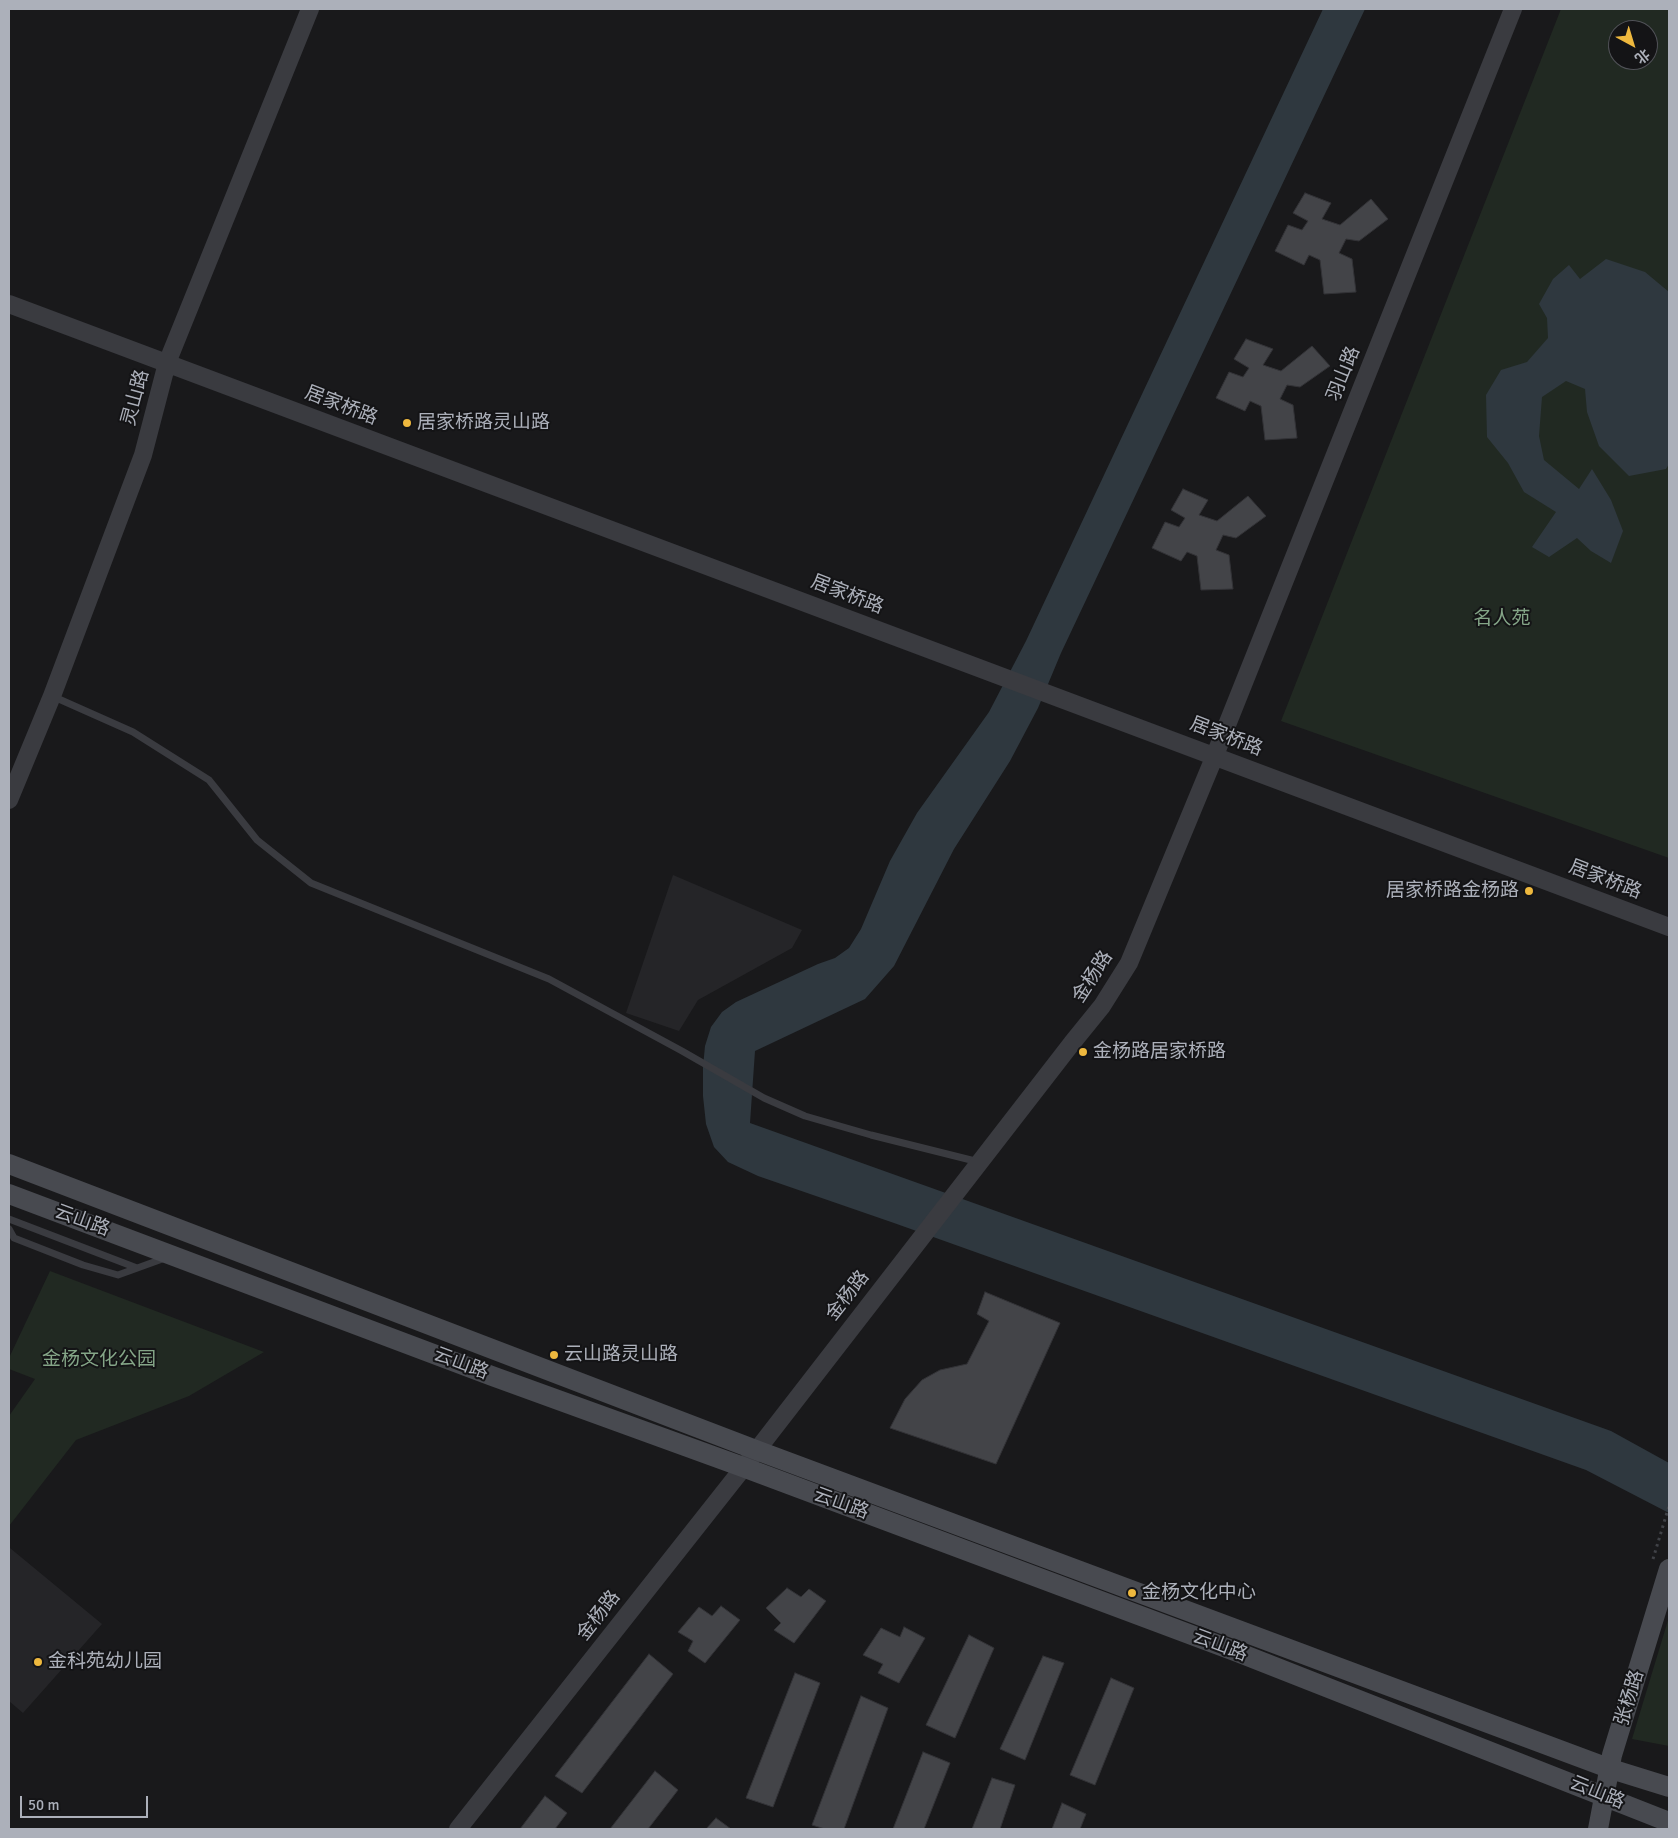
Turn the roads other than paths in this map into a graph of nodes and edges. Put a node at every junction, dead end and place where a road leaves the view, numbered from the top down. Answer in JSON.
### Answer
{"nodes":[{"id":1,"x":310,"y":9,"type":"edge"},
{"id":2,"x":1513,"y":9,"type":"edge"},
{"id":3,"x":9,"y":304,"type":"edge"},
{"id":4,"x":167,"y":363,"type":"junction"},
{"id":5,"x":52,"y":696,"type":"junction"},
{"id":6,"x":1215,"y":755,"type":"junction"},
{"id":7,"x":9,"y":800,"type":"edge"},
{"id":8,"x":1669,"y":927,"type":"edge"},
{"id":9,"x":980,"y":1162,"type":"junction"},
{"id":10,"x":9,"y":1164,"type":"edge"},
{"id":11,"x":9,"y":1194,"type":"edge"},
{"id":12,"x":9,"y":1219,"type":"edge"},
{"id":13,"x":9,"y":1228,"type":"edge"},
{"id":14,"x":173,"y":1255,"type":"junction"},
{"id":15,"x":137,"y":1268,"type":"junction"},
{"id":16,"x":756,"y":1450,"type":"junction"},
{"id":17,"x":743,"y":1467,"type":"junction"},
{"id":18,"x":1669,"y":1569,"type":"edge"},
{"id":19,"x":1611,"y":1769,"type":"junction"},
{"id":20,"x":1669,"y":1787,"type":"edge"},
{"id":21,"x":1604,"y":1796,"type":"junction"},
{"id":22,"x":1669,"y":1822,"type":"edge"},
{"id":23,"x":458,"y":1829,"type":"edge"},
{"id":24,"x":1598,"y":1829,"type":"edge"}],
"edges":[{"from":1,"to":4,"type":"street","name":"灵山路"},
{"from":2,"to":6,"type":"street","name":"羽山路"},
{"from":3,"to":4,"type":"street","name":"居家桥路"},
{"from":4,"to":5,"type":"street","name":"灵山路"},
{"from":4,"to":6,"type":"street","name":"居家桥路"},
{"from":5,"to":7,"type":"street","name":"灵山路"},
{"from":5,"to":9,"type":"lane"},
{"from":6,"to":8,"type":"street","name":"居家桥路"},
{"from":6,"to":9,"type":"street","name":"金杨路"},
{"from":9,"to":16,"type":"street","name":"金杨路"},
{"from":10,"to":16,"type":"main road","name":"云山路"},
{"from":11,"to":14,"type":"main road","name":"云山路"},
{"from":12,"to":15,"type":"lane"},
{"from":13,"to":15,"type":"lane"},
{"from":14,"to":15,"type":"lane"},
{"from":14,"to":17,"type":"main road","name":"云山路"},
{"from":16,"to":17,"type":"street","name":"金杨路"},
{"from":16,"to":19,"type":"main road","name":"云山路"},
{"from":17,"to":21,"type":"main road","name":"云山路"},
{"from":17,"to":23,"type":"street","name":"金杨路"},
{"from":18,"to":19,"type":"main road","name":"张杨路"},
{"from":19,"to":20,"type":"main road","name":"云山路"},
{"from":19,"to":21,"type":"main road","name":"张杨路"},
{"from":21,"to":22,"type":"main road","name":"云山路"},
{"from":21,"to":24,"type":"main road","name":"张杨路"}]}
